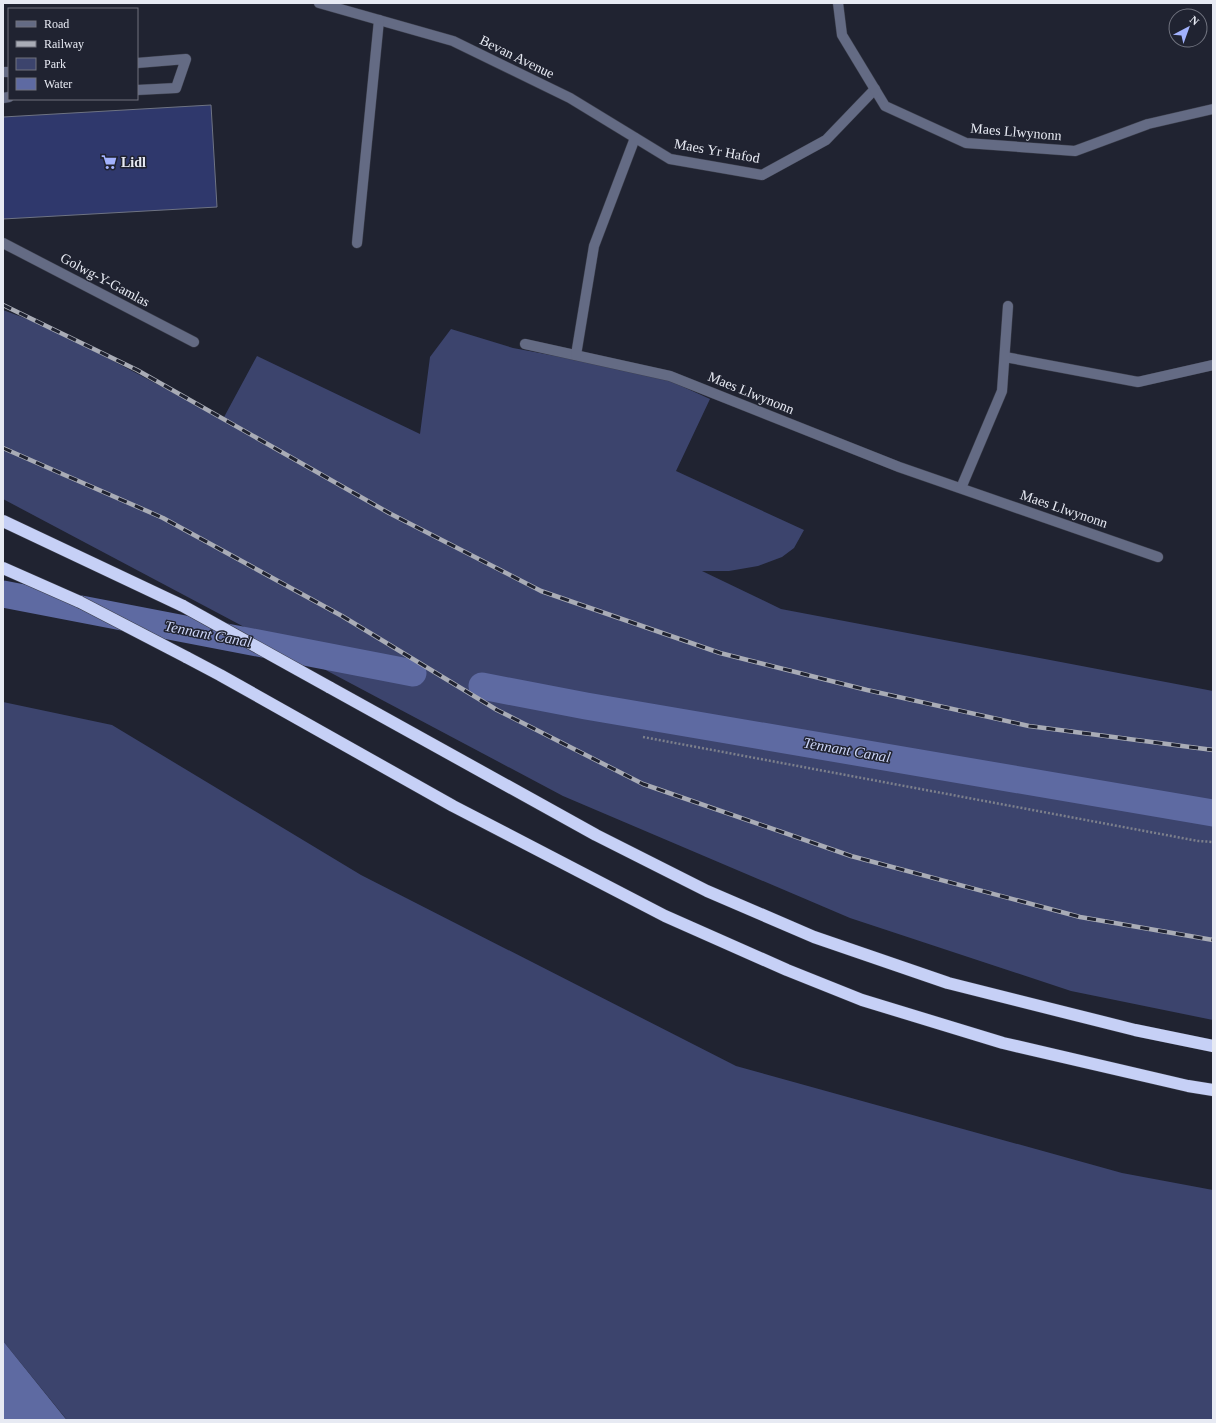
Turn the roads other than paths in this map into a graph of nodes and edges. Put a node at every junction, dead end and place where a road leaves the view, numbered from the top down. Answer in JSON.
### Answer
{"nodes":[{"id":1,"x":319,"y":3,"type":"edge"},
{"id":2,"x":838,"y":3,"type":"edge"},
{"id":3,"x":379,"y":20,"type":"junction"},
{"id":4,"x":138,"y":63,"type":"edge"},
{"id":5,"x":875,"y":89,"type":"junction"},
{"id":6,"x":138,"y":90,"type":"edge"},
{"id":7,"x":1213,"y":109,"type":"edge"},
{"id":8,"x":635,"y":138,"type":"junction"},
{"id":9,"x":3,"y":243,"type":"edge"},
{"id":10,"x":357,"y":243,"type":"dead end"},
{"id":11,"x":1008,"y":306,"type":"dead end"},
{"id":12,"x":194,"y":342,"type":"dead end"},
{"id":13,"x":525,"y":344,"type":"dead end"},
{"id":14,"x":576,"y":355,"type":"junction"},
{"id":15,"x":1004,"y":357,"type":"junction"},
{"id":16,"x":1213,"y":365,"type":"edge"},
{"id":17,"x":961,"y":488,"type":"junction"},
{"id":18,"x":3,"y":521,"type":"edge"},
{"id":19,"x":1158,"y":557,"type":"dead end"},
{"id":20,"x":3,"y":568,"type":"edge"},
{"id":21,"x":1213,"y":1046,"type":"edge"},
{"id":22,"x":1213,"y":1090,"type":"edge"}],
"edges":[{"from":1,"to":3,"type":"street","name":"Bevan Avenue"},
{"from":2,"to":5,"type":"street","name":"Maes Llwynonn"},
{"from":3,"to":8,"type":"street","name":"Bevan Avenue"},
{"from":3,"to":10,"type":"street"},
{"from":4,"to":6,"type":"street"},
{"from":5,"to":7,"type":"street","name":"Maes Llwynonn"},
{"from":5,"to":8,"type":"street","name":"Maes Yr Hafod"},
{"from":8,"to":14,"type":"street"},
{"from":9,"to":12,"type":"street","name":"Golwg-Y-Gamlas"},
{"from":11,"to":15,"type":"street"},
{"from":13,"to":14,"type":"street","name":"Maes Llwynonn"},
{"from":14,"to":17,"type":"street","name":"Maes Llwynonn"},
{"from":15,"to":16,"type":"street"},
{"from":15,"to":17,"type":"street"},
{"from":17,"to":19,"type":"street","name":"Maes Llwynonn"},
{"from":18,"to":21,"type":"highway","bridge":true},
{"from":20,"to":22,"type":"highway","bridge":true}]}
